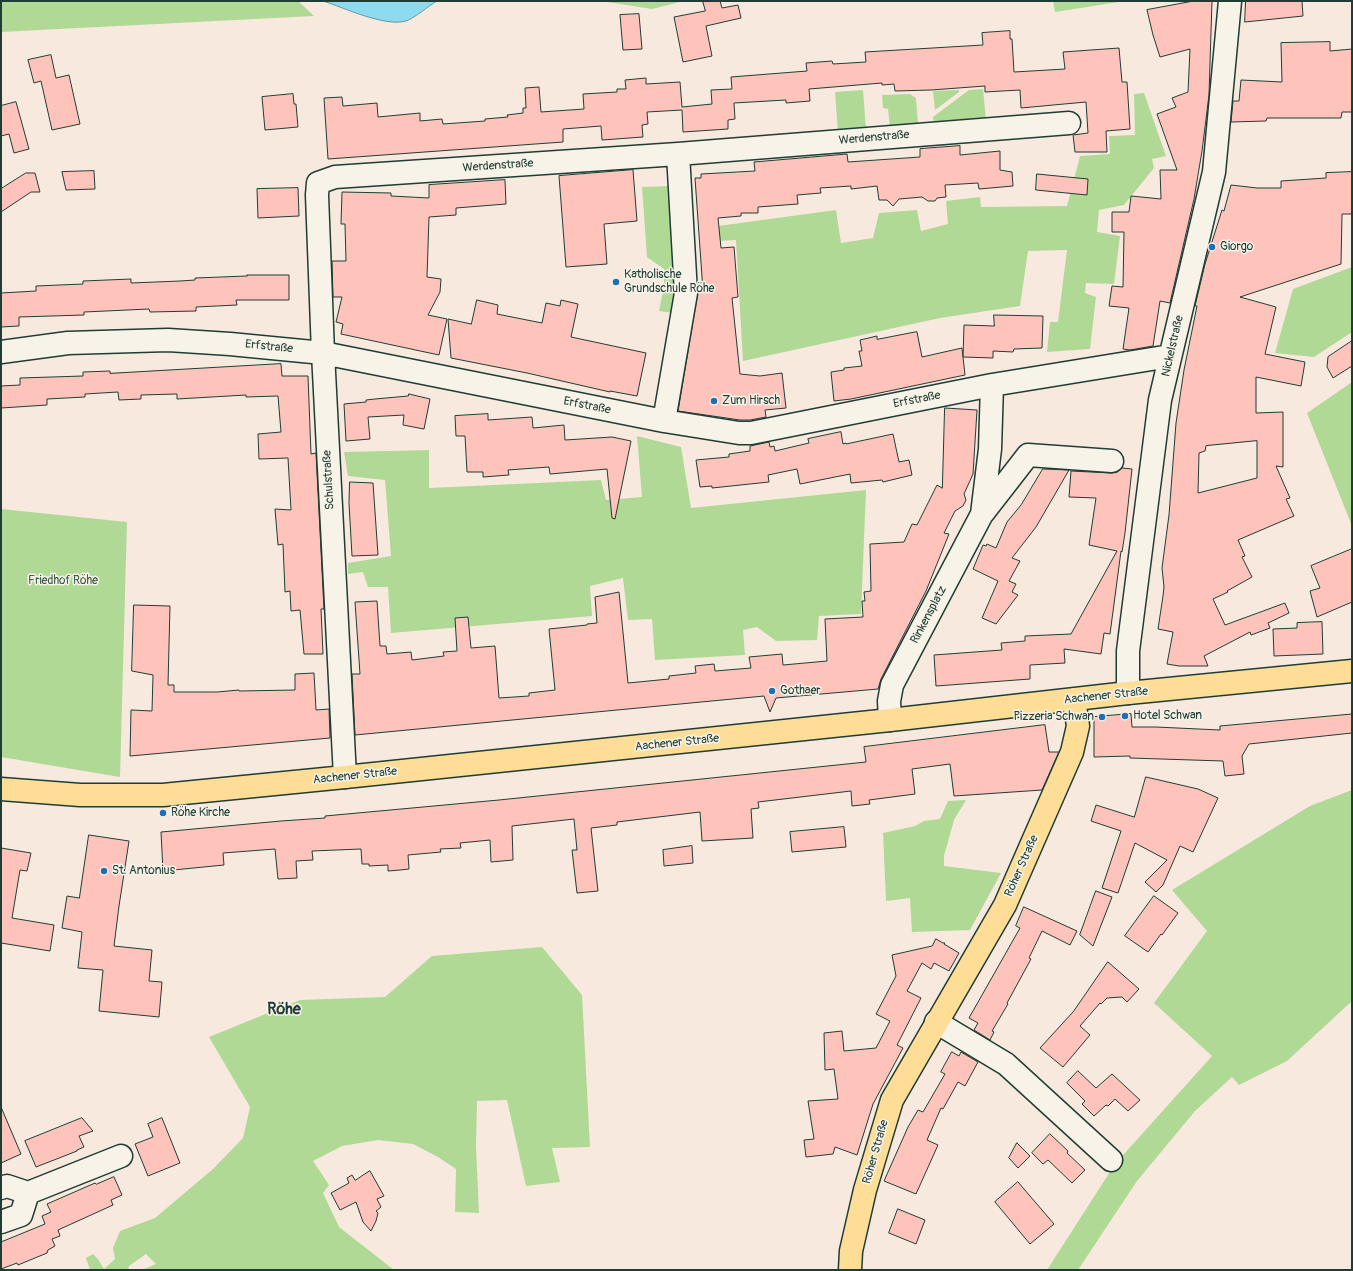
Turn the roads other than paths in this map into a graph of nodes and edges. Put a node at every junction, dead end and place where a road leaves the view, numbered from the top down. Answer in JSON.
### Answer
{"nodes":[{"id":1,"x":1230,"y":1,"type":"edge"},
{"id":2,"x":1069,"y":123,"type":"dead end"},
{"id":3,"x":678,"y":154,"type":"junction"},
{"id":4,"x":318,"y":183,"type":"joint"},
{"id":5,"x":1,"y":352,"type":"edge"},
{"id":6,"x":323,"y":353,"type":"junction"},
{"id":7,"x":1170,"y":356,"type":"junction"},
{"id":8,"x":992,"y":384,"type":"junction"},
{"id":9,"x":664,"y":421,"type":"junction"},
{"id":10,"x":1112,"y":461,"type":"dead end"},
{"id":11,"x":982,"y":514,"type":"junction"},
{"id":12,"x":1352,"y":671,"type":"edge"},
{"id":13,"x":1128,"y":693,"type":"junction"},
{"id":14,"x":1074,"y":699,"type":"junction"},
{"id":15,"x":890,"y":720,"type":"junction"},
{"id":16,"x":345,"y":778,"type":"junction"},
{"id":17,"x":1,"y":789,"type":"edge"},
{"id":18,"x":936,"y":1022,"type":"junction"},
{"id":19,"x":121,"y":1156,"type":"dead end"},
{"id":20,"x":1111,"y":1160,"type":"dead end"},
{"id":21,"x":1,"y":1188,"type":"edge"},
{"id":22,"x":28,"y":1193,"type":"junction"},
{"id":23,"x":1,"y":1222,"type":"edge"},
{"id":24,"x":850,"y":1270,"type":"edge"}],
"edges":[{"from":1,"to":7,"type":"street","name":"Nickelstraße"},
{"from":2,"to":3,"type":"street","name":"Werdenstraße"},
{"from":3,"to":4,"type":"street","name":"Werdenstraße"},
{"from":3,"to":9,"type":"street"},
{"from":4,"to":6,"type":"street","name":"Schulstraße"},
{"from":5,"to":6,"type":"street","name":"Erfstraße"},
{"from":6,"to":9,"type":"street","name":"Erfstraße"},
{"from":6,"to":16,"type":"street","name":"Schulstraße"},
{"from":7,"to":8,"type":"street","name":"Erfstraße"},
{"from":7,"to":13,"type":"street","name":"Nickelstraße"},
{"from":8,"to":9,"type":"street","name":"Erfstraße"},
{"from":8,"to":11,"type":"street","name":"Rinkensplatz"},
{"from":10,"to":11,"type":"street","name":"Rinkensplatz"},
{"from":11,"to":15,"type":"street","name":"Rinkensplatz"},
{"from":12,"to":13,"type":"main road","name":"Aachener Straße"},
{"from":13,"to":14,"type":"main road","name":"Aachener Straße"},
{"from":14,"to":15,"type":"main road","name":"Aachener Straße"},
{"from":14,"to":18,"type":"main road","name":"Röher Straße"},
{"from":15,"to":16,"type":"main road","name":"Aachener Straße"},
{"from":16,"to":17,"type":"main road","name":"Aachener Straße"},
{"from":18,"to":20,"type":"street"},
{"from":18,"to":24,"type":"main road","name":"Röher Straße"},
{"from":19,"to":22,"type":"street"},
{"from":21,"to":22,"type":"street"},
{"from":22,"to":23,"type":"street"}]}
